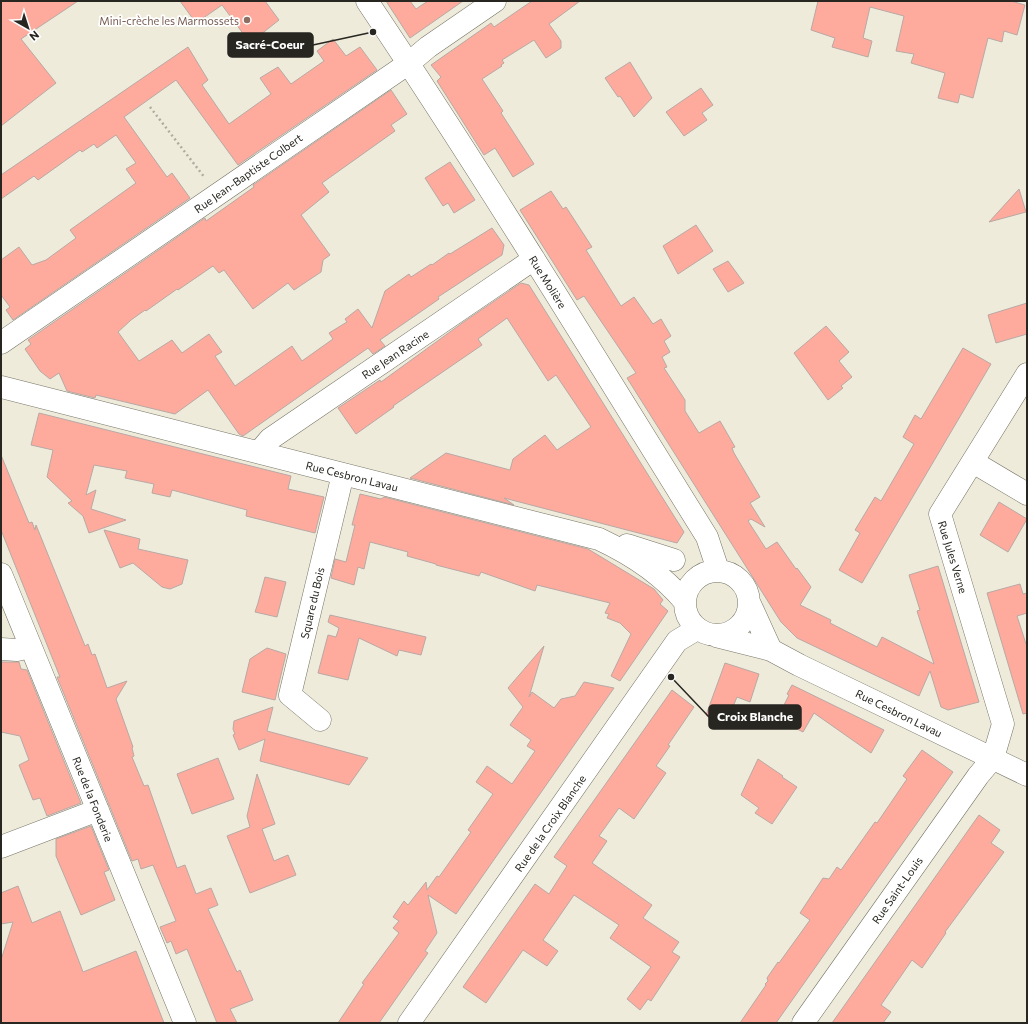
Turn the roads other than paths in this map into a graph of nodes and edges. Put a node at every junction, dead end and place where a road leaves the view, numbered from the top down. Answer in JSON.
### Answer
{"nodes":[{"id":1,"x":367,"y":1,"type":"edge"},
{"id":2,"x":495,"y":1,"type":"edge"},
{"id":3,"x":408,"y":63,"type":"junction"},
{"id":4,"x":534,"y":259,"type":"junction"},
{"id":5,"x":1,"y":343,"type":"edge"},
{"id":6,"x":1027,"y":374,"type":"edge"},
{"id":7,"x":1,"y":387,"type":"edge"},
{"id":8,"x":259,"y":452,"type":"junction"},
{"id":9,"x":973,"y":462,"type":"junction"},
{"id":10,"x":343,"y":474,"type":"junction"},
{"id":11,"x":1027,"y":494,"type":"edge"},
{"id":12,"x":610,"y":544,"type":"junction"},
{"id":13,"x":674,"y":560,"type":"dead end"},
{"id":14,"x":718,"y":570,"type":"junction"},
{"id":15,"x":1,"y":574,"type":"edge"},
{"id":16,"x":685,"y":602,"type":"junction"},
{"id":17,"x":750,"y":604,"type":"junction"},
{"id":18,"x":707,"y":633,"type":"junction"},
{"id":19,"x":31,"y":647,"type":"junction"},
{"id":20,"x":1,"y":649,"type":"edge"},
{"id":21,"x":771,"y":650,"type":"junction"},
{"id":22,"x":320,"y":720,"type":"dead end"},
{"id":23,"x":993,"y":758,"type":"junction"},
{"id":24,"x":1027,"y":775,"type":"edge"},
{"id":25,"x":98,"y":810,"type":"junction"},
{"id":26,"x":1,"y":847,"type":"edge"},
{"id":27,"x":185,"y":1023,"type":"edge"},
{"id":28,"x":409,"y":1023,"type":"edge"},
{"id":29,"x":803,"y":1023,"type":"edge"}],
"edges":[{"from":1,"to":3,"type":"street","name":"Rue Molière"},
{"from":2,"to":3,"type":"street","name":"Rue Jean-Baptiste Colbert"},
{"from":3,"to":4,"type":"street","name":"Rue Molière"},
{"from":3,"to":5,"type":"street","name":"Rue Jean-Baptiste Colbert"},
{"from":4,"to":8,"type":"street","name":"Rue Jean Racine"},
{"from":4,"to":14,"type":"street","name":"Rue Molière"},
{"from":6,"to":9,"type":"street","name":"Rue Jules Verne"},
{"from":7,"to":8,"type":"street","name":"Rue Cesbron Lavau"},
{"from":8,"to":10,"type":"street","name":"Rue Cesbron Lavau"},
{"from":9,"to":11,"type":"street"},
{"from":9,"to":23,"type":"street","name":"Rue Jules Verne"},
{"from":10,"to":12,"type":"street","name":"Rue Cesbron Lavau"},
{"from":10,"to":22,"type":"street","name":"Square du Bois"},
{"from":12,"to":13,"type":"street"},
{"from":12,"to":16,"type":"street","name":"Rue Cesbron Lavau"},
{"from":14,"to":16,"type":"street"},
{"from":14,"to":17,"type":"street"},
{"from":15,"to":19,"type":"street","name":"Rue de la Fonderie"},
{"from":16,"to":18,"type":"street"},
{"from":17,"to":18,"type":"street"},
{"from":17,"to":21,"type":"street"},
{"from":18,"to":21,"type":"street","name":"Rue Cesbron Lavau"},
{"from":18,"to":28,"type":"street","name":"Rue de la Croix Blanche"},
{"from":19,"to":20,"type":"street"},
{"from":19,"to":25,"type":"street","name":"Rue de la Fonderie"},
{"from":21,"to":23,"type":"street","name":"Rue Cesbron Lavau"},
{"from":23,"to":24,"type":"street","name":"Rue Cesbron Lavau"},
{"from":23,"to":29,"type":"street","name":"Rue Saint-Louis"},
{"from":25,"to":26,"type":"street"},
{"from":25,"to":27,"type":"street","name":"Rue de la Fonderie"}]}
